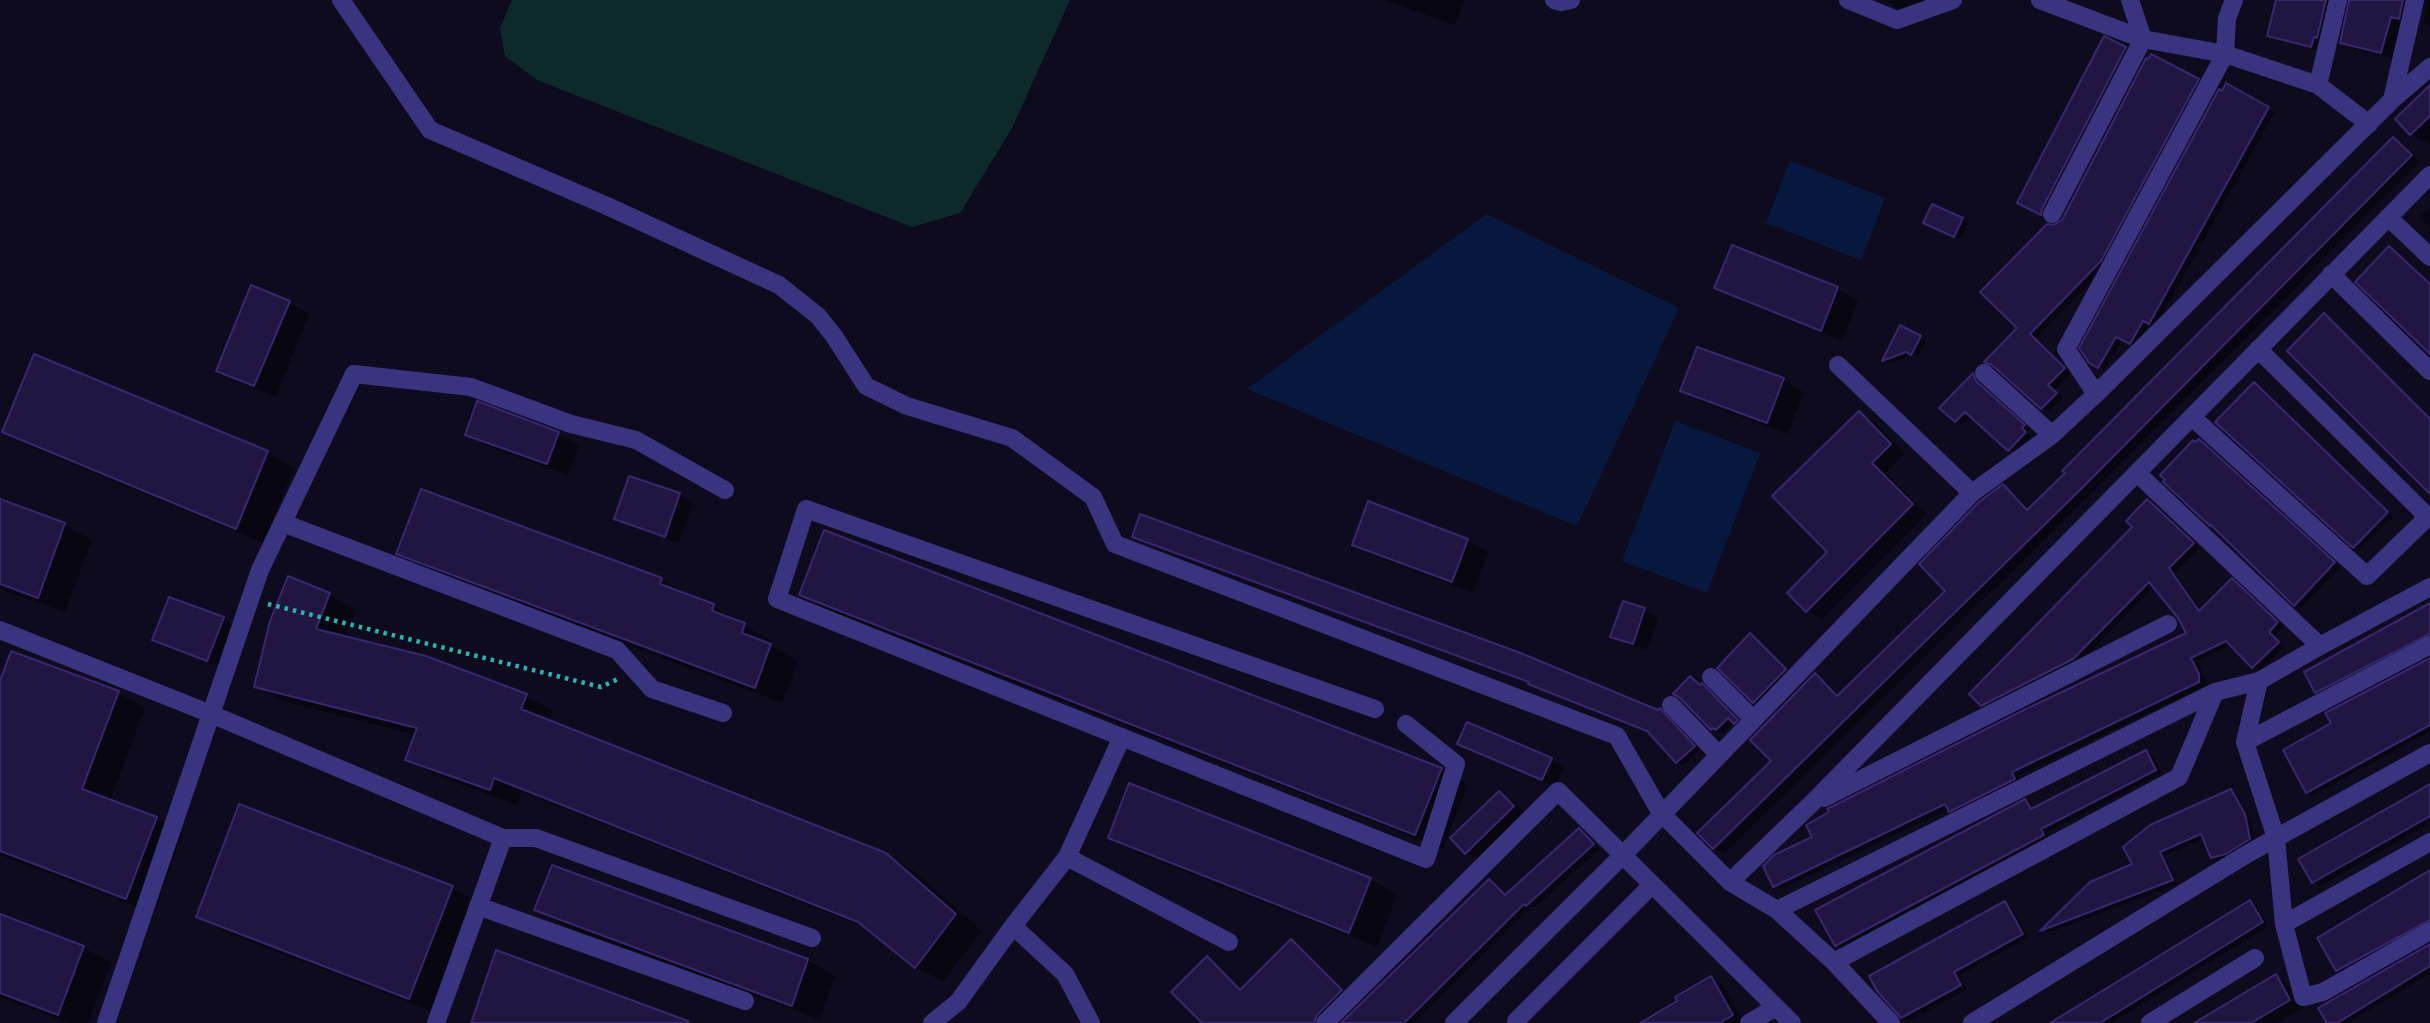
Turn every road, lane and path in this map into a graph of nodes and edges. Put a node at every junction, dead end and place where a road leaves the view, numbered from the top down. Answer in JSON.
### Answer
{"nodes":[{"id":1,"x":341,"y":0,"type":"edge"},
{"id":2,"x":1555,"y":0,"type":"edge"},
{"id":3,"x":1571,"y":0,"type":"edge"},
{"id":4,"x":1848,"y":0,"type":"edge"},
{"id":5,"x":1953,"y":0,"type":"edge"},
{"id":6,"x":2040,"y":0,"type":"edge"},
{"id":7,"x":2130,"y":0,"type":"edge"},
{"id":8,"x":2234,"y":0,"type":"edge"},
{"id":9,"x":2338,"y":0,"type":"edge"},
{"id":10,"x":2415,"y":0,"type":"edge"},
{"id":11,"x":2143,"y":39,"type":"junction"},
{"id":12,"x":2225,"y":54,"type":"junction"},
{"id":13,"x":2430,"y":67,"type":"edge"},
{"id":14,"x":2318,"y":85,"type":"junction"},
{"id":15,"x":2392,"y":100,"type":"junction"},
{"id":16,"x":2369,"y":124,"type":"junction"},
{"id":17,"x":2430,"y":176,"type":"edge"},
{"id":18,"x":2052,"y":214,"type":"dead end"},
{"id":19,"x":2388,"y":217,"type":"junction"},
{"id":20,"x":2430,"y":257,"type":"edge"},
{"id":21,"x":2331,"y":274,"type":"junction"},
{"id":22,"x":2258,"y":349,"type":"junction"},
{"id":23,"x":1838,"y":365,"type":"dead end"},
{"id":24,"x":2430,"y":371,"type":"edge"},
{"id":25,"x":1984,"y":373,"type":"dead end"},
{"id":26,"x":2096,"y":394,"type":"junction"},
{"id":27,"x":2192,"y":417,"type":"junction"},
{"id":28,"x":2052,"y":435,"type":"junction"},
{"id":29,"x":2137,"y":473,"type":"junction"},
{"id":30,"x":725,"y":490,"type":"dead end"},
{"id":31,"x":1972,"y":493,"type":"junction"},
{"id":32,"x":2429,"y":516,"type":"edge"},
{"id":33,"x":283,"y":523,"type":"junction"},
{"id":34,"x":2430,"y":587,"type":"edge"},
{"id":35,"x":250,"y":600,"type":"junction"},
{"id":36,"x":2168,"y":624,"type":"dead end"},
{"id":37,"x":0,"y":630,"type":"edge"},
{"id":38,"x":2430,"y":645,"type":"edge"},
{"id":39,"x":2320,"y":646,"type":"junction"},
{"id":40,"x":636,"y":671,"type":"junction"},
{"id":41,"x":1711,"y":677,"type":"dead end"},
{"id":42,"x":2259,"y":681,"type":"junction"},
{"id":43,"x":2215,"y":692,"type":"junction"},
{"id":44,"x":1671,"y":705,"type":"dead end"},
{"id":45,"x":1375,"y":709,"type":"dead end"},
{"id":46,"x":723,"y":713,"type":"dead end"},
{"id":47,"x":211,"y":714,"type":"junction"},
{"id":48,"x":1753,"y":719,"type":"junction"},
{"id":49,"x":1406,"y":723,"type":"dead end"},
{"id":50,"x":1122,"y":737,"type":"junction"},
{"id":51,"x":2245,"y":742,"type":"junction"},
{"id":52,"x":2430,"y":752,"type":"edge"},
{"id":53,"x":1718,"y":754,"type":"junction"},
{"id":54,"x":1810,"y":805,"type":"junction"},
{"id":55,"x":1661,"y":813,"type":"junction"},
{"id":56,"x":503,"y":838,"type":"junction"},
{"id":57,"x":2276,"y":838,"type":"junction"},
{"id":58,"x":2430,"y":842,"type":"edge"},
{"id":59,"x":1622,"y":856,"type":"junction"},
{"id":60,"x":1067,"y":857,"type":"junction"},
{"id":61,"x":1730,"y":882,"type":"junction"},
{"id":62,"x":1651,"y":885,"type":"junction"},
{"id":63,"x":478,"y":906,"type":"junction"},
{"id":64,"x":1777,"y":910,"type":"junction"},
{"id":65,"x":2284,"y":924,"type":"junction"},
{"id":66,"x":1013,"y":926,"type":"junction"},
{"id":67,"x":2430,"y":931,"type":"edge"},
{"id":68,"x":812,"y":938,"type":"dead end"},
{"id":69,"x":1229,"y":942,"type":"dead end"},
{"id":70,"x":2255,"y":958,"type":"dead end"},
{"id":71,"x":1834,"y":962,"type":"junction"},
{"id":72,"x":745,"y":1001,"type":"dead end"},
{"id":73,"x":1776,"y":1007,"type":"junction"},
{"id":74,"x":1516,"y":1021,"type":"edge"},
{"id":75,"x":106,"y":1023,"type":"edge"},
{"id":76,"x":436,"y":1023,"type":"edge"},
{"id":77,"x":932,"y":1023,"type":"edge"},
{"id":78,"x":1091,"y":1023,"type":"edge"},
{"id":79,"x":1325,"y":1023,"type":"edge"},
{"id":80,"x":1454,"y":1023,"type":"edge"},
{"id":81,"x":1749,"y":1023,"type":"edge"},
{"id":82,"x":1792,"y":1023,"type":"edge"},
{"id":83,"x":1891,"y":1023,"type":"edge"},
{"id":84,"x":1972,"y":1023,"type":"edge"},
{"id":85,"x":2150,"y":1023,"type":"edge"}],
"edges":[{"from":1,"to":55,"type":"lane"},
{"from":2,"to":3,"type":"lane"},
{"from":4,"to":5,"type":"lane"},
{"from":6,"to":11,"type":"lane"},
{"from":7,"to":11,"type":"lane"},
{"from":8,"to":12,"type":"lane"},
{"from":9,"to":14,"type":"lane"},
{"from":10,"to":15,"type":"lane"},
{"from":11,"to":12,"type":"lane"},
{"from":11,"to":18,"type":"lane"},
{"from":12,"to":14,"type":"lane"},
{"from":12,"to":26,"type":"lane"},
{"from":13,"to":15,"type":"lane"},
{"from":14,"to":16,"type":"lane"},
{"from":15,"to":16,"type":"lane"},
{"from":16,"to":26,"type":"lane"},
{"from":17,"to":19,"type":"lane"},
{"from":19,"to":20,"type":"lane"},
{"from":19,"to":21,"type":"lane"},
{"from":21,"to":22,"type":"lane"},
{"from":21,"to":24,"type":"lane"},
{"from":22,"to":27,"type":"lane"},
{"from":22,"to":32,"type":"lane"},
{"from":23,"to":31,"type":"lane"},
{"from":25,"to":28,"type":"lane"},
{"from":26,"to":28,"type":"lane"},
{"from":27,"to":29,"type":"lane"},
{"from":27,"to":32,"type":"lane"},
{"from":28,"to":31,"type":"lane"},
{"from":29,"to":39,"type":"lane"},
{"from":29,"to":54,"type":"lane"},
{"from":30,"to":33,"type":"lane"},
{"from":31,"to":48,"type":"lane"},
{"from":33,"to":35,"type":"lane"},
{"from":33,"to":40,"type":"lane"},
{"from":34,"to":39,"type":"lane"},
{"from":35,"to":40,"type":"path"},
{"from":35,"to":47,"type":"lane"},
{"from":36,"to":54,"type":"lane"},
{"from":37,"to":47,"type":"lane"},
{"from":38,"to":51,"type":"lane"},
{"from":39,"to":42,"type":"lane"},
{"from":40,"to":46,"type":"lane"},
{"from":41,"to":48,"type":"lane"},
{"from":42,"to":43,"type":"lane"},
{"from":42,"to":51,"type":"lane"},
{"from":43,"to":64,"type":"lane"},
{"from":43,"to":71,"type":"lane"},
{"from":44,"to":53,"type":"lane"},
{"from":45,"to":50,"type":"lane"},
{"from":47,"to":56,"type":"lane"},
{"from":47,"to":75,"type":"lane"},
{"from":48,"to":53,"type":"lane"},
{"from":49,"to":50,"type":"lane"},
{"from":50,"to":60,"type":"lane"},
{"from":51,"to":57,"type":"lane"},
{"from":52,"to":57,"type":"lane"},
{"from":53,"to":55,"type":"lane"},
{"from":54,"to":61,"type":"lane"},
{"from":55,"to":59,"type":"lane"},
{"from":55,"to":61,"type":"lane"},
{"from":56,"to":63,"type":"lane"},
{"from":56,"to":68,"type":"lane"},
{"from":57,"to":65,"type":"lane"},
{"from":57,"to":84,"type":"lane"},
{"from":58,"to":65,"type":"lane"},
{"from":59,"to":62,"type":"lane"},
{"from":59,"to":79,"type":"lane"},
{"from":59,"to":80,"type":"lane"},
{"from":60,"to":66,"type":"lane"},
{"from":60,"to":69,"type":"lane"},
{"from":61,"to":64,"type":"lane"},
{"from":62,"to":73,"type":"lane"},
{"from":62,"to":74,"type":"lane"},
{"from":63,"to":72,"type":"lane"},
{"from":63,"to":76,"type":"lane"},
{"from":64,"to":71,"type":"lane"},
{"from":65,"to":67,"type":"lane"},
{"from":66,"to":77,"type":"lane"},
{"from":66,"to":78,"type":"lane"},
{"from":70,"to":85,"type":"lane"},
{"from":71,"to":83,"type":"lane"},
{"from":73,"to":81,"type":"lane"},
{"from":73,"to":82,"type":"lane"}]}
